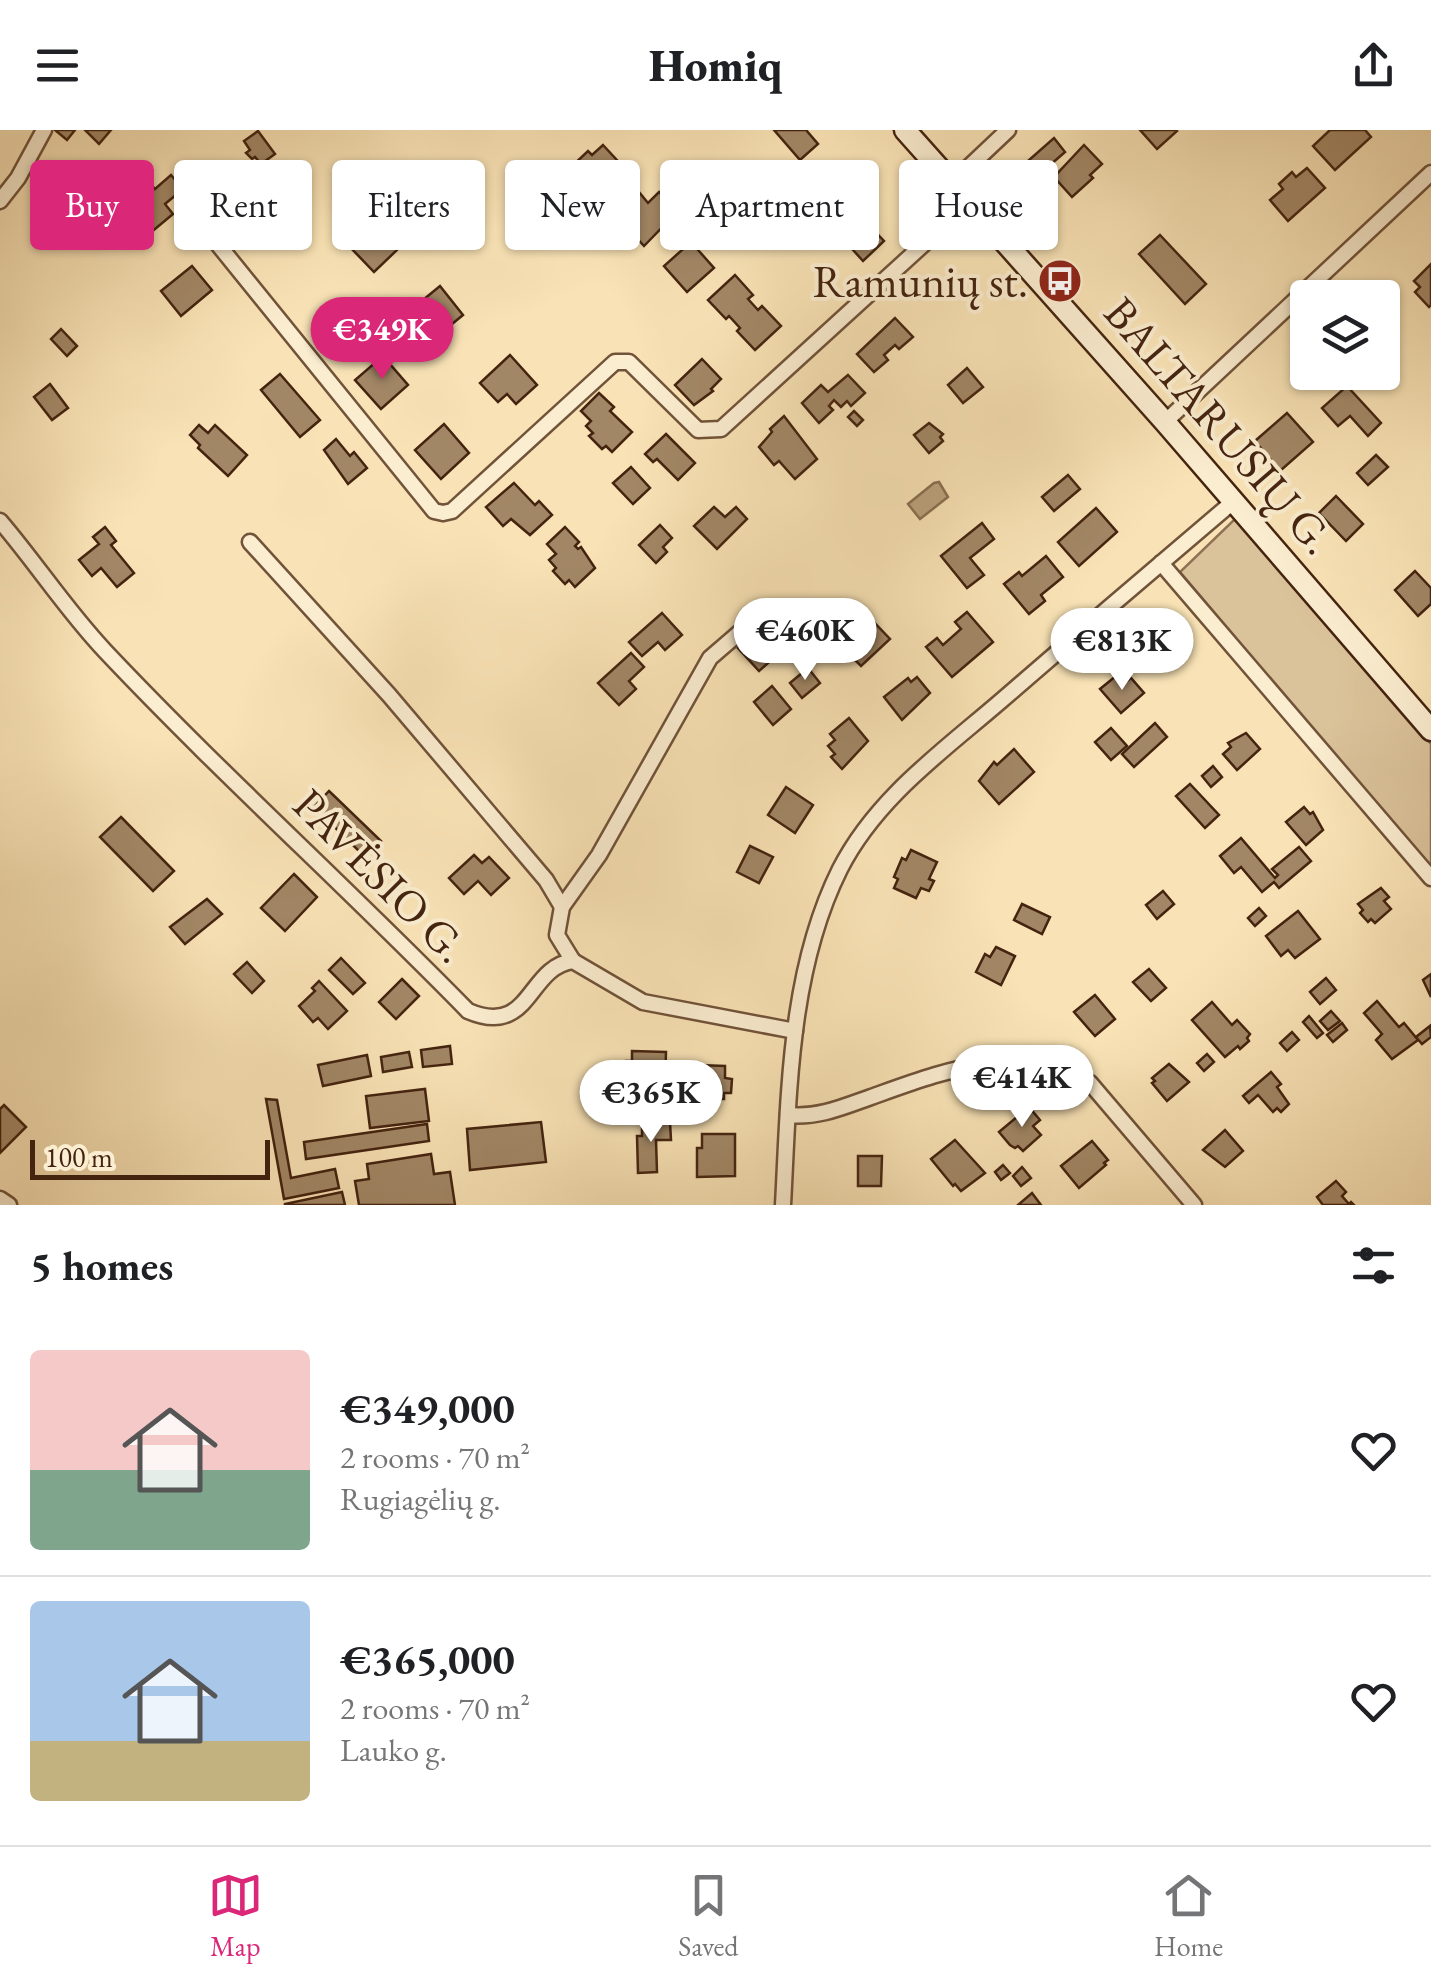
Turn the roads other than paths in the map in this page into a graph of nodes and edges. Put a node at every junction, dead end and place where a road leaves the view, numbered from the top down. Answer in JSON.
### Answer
{"nodes":[{"id":1,"x":44,"y":130,"type":"edge"},
{"id":2,"x":905,"y":130,"type":"edge"},
{"id":3,"x":1008,"y":130,"type":"edge"},
{"id":4,"x":933,"y":160,"type":"edge"},
{"id":5,"x":976,"y":160,"type":"edge"},
{"id":6,"x":1431,"y":173,"type":"edge"},
{"id":7,"x":0,"y":200,"type":"edge"},
{"id":8,"x":223,"y":250,"type":"edge"},
{"id":9,"x":917,"y":250,"type":"edge"},
{"id":10,"x":1014,"y":250,"type":"edge"},
{"id":11,"x":1166,"y":422,"type":"junction"},
{"id":12,"x":1234,"y":501,"type":"junction"},
{"id":13,"x":0,"y":520,"type":"edge"},
{"id":14,"x":250,"y":542,"type":"dead end"},
{"id":15,"x":1161,"y":563,"type":"junction"},
{"id":16,"x":760,"y":614,"type":"dead end"},
{"id":17,"x":1431,"y":730,"type":"edge"},
{"id":18,"x":1431,"y":878,"type":"edge"},
{"id":19,"x":562,"y":907,"type":"junction"},
{"id":20,"x":573,"y":961,"type":"junction"},
{"id":21,"x":794,"y":1030,"type":"junction"},
{"id":22,"x":788,"y":1115,"type":"junction"},
{"id":23,"x":0,"y":1200,"type":"edge"},
{"id":24,"x":9,"y":1205,"type":"edge"},
{"id":25,"x":783,"y":1205,"type":"edge"},
{"id":26,"x":1194,"y":1205,"type":"edge"}],
"edges":[{"from":1,"to":7,"type":"street"},
{"from":2,"to":4,"type":"main road","name":"BALTARUSIŲ G."},
{"from":3,"to":5,"type":"street"},
{"from":6,"to":11,"type":"street"},
{"from":8,"to":9,"type":"street"},
{"from":10,"to":11,"type":"main road","name":"BALTARUSIŲ G."},
{"from":11,"to":12,"type":"main road","name":"BALTARUSIŲ G."},
{"from":12,"to":15,"type":"street"},
{"from":12,"to":17,"type":"main road","name":"BALTARUSIŲ G."},
{"from":13,"to":20,"type":"street","name":"PAVĖSIO G."},
{"from":14,"to":19,"type":"street"},
{"from":15,"to":18,"type":"street"},
{"from":15,"to":21,"type":"street"},
{"from":16,"to":19,"type":"street"},
{"from":19,"to":20,"type":"street"},
{"from":20,"to":21,"type":"street"},
{"from":21,"to":22,"type":"street"},
{"from":22,"to":25,"type":"street"},
{"from":22,"to":26,"type":"street"},
{"from":23,"to":24,"type":"street"}]}
